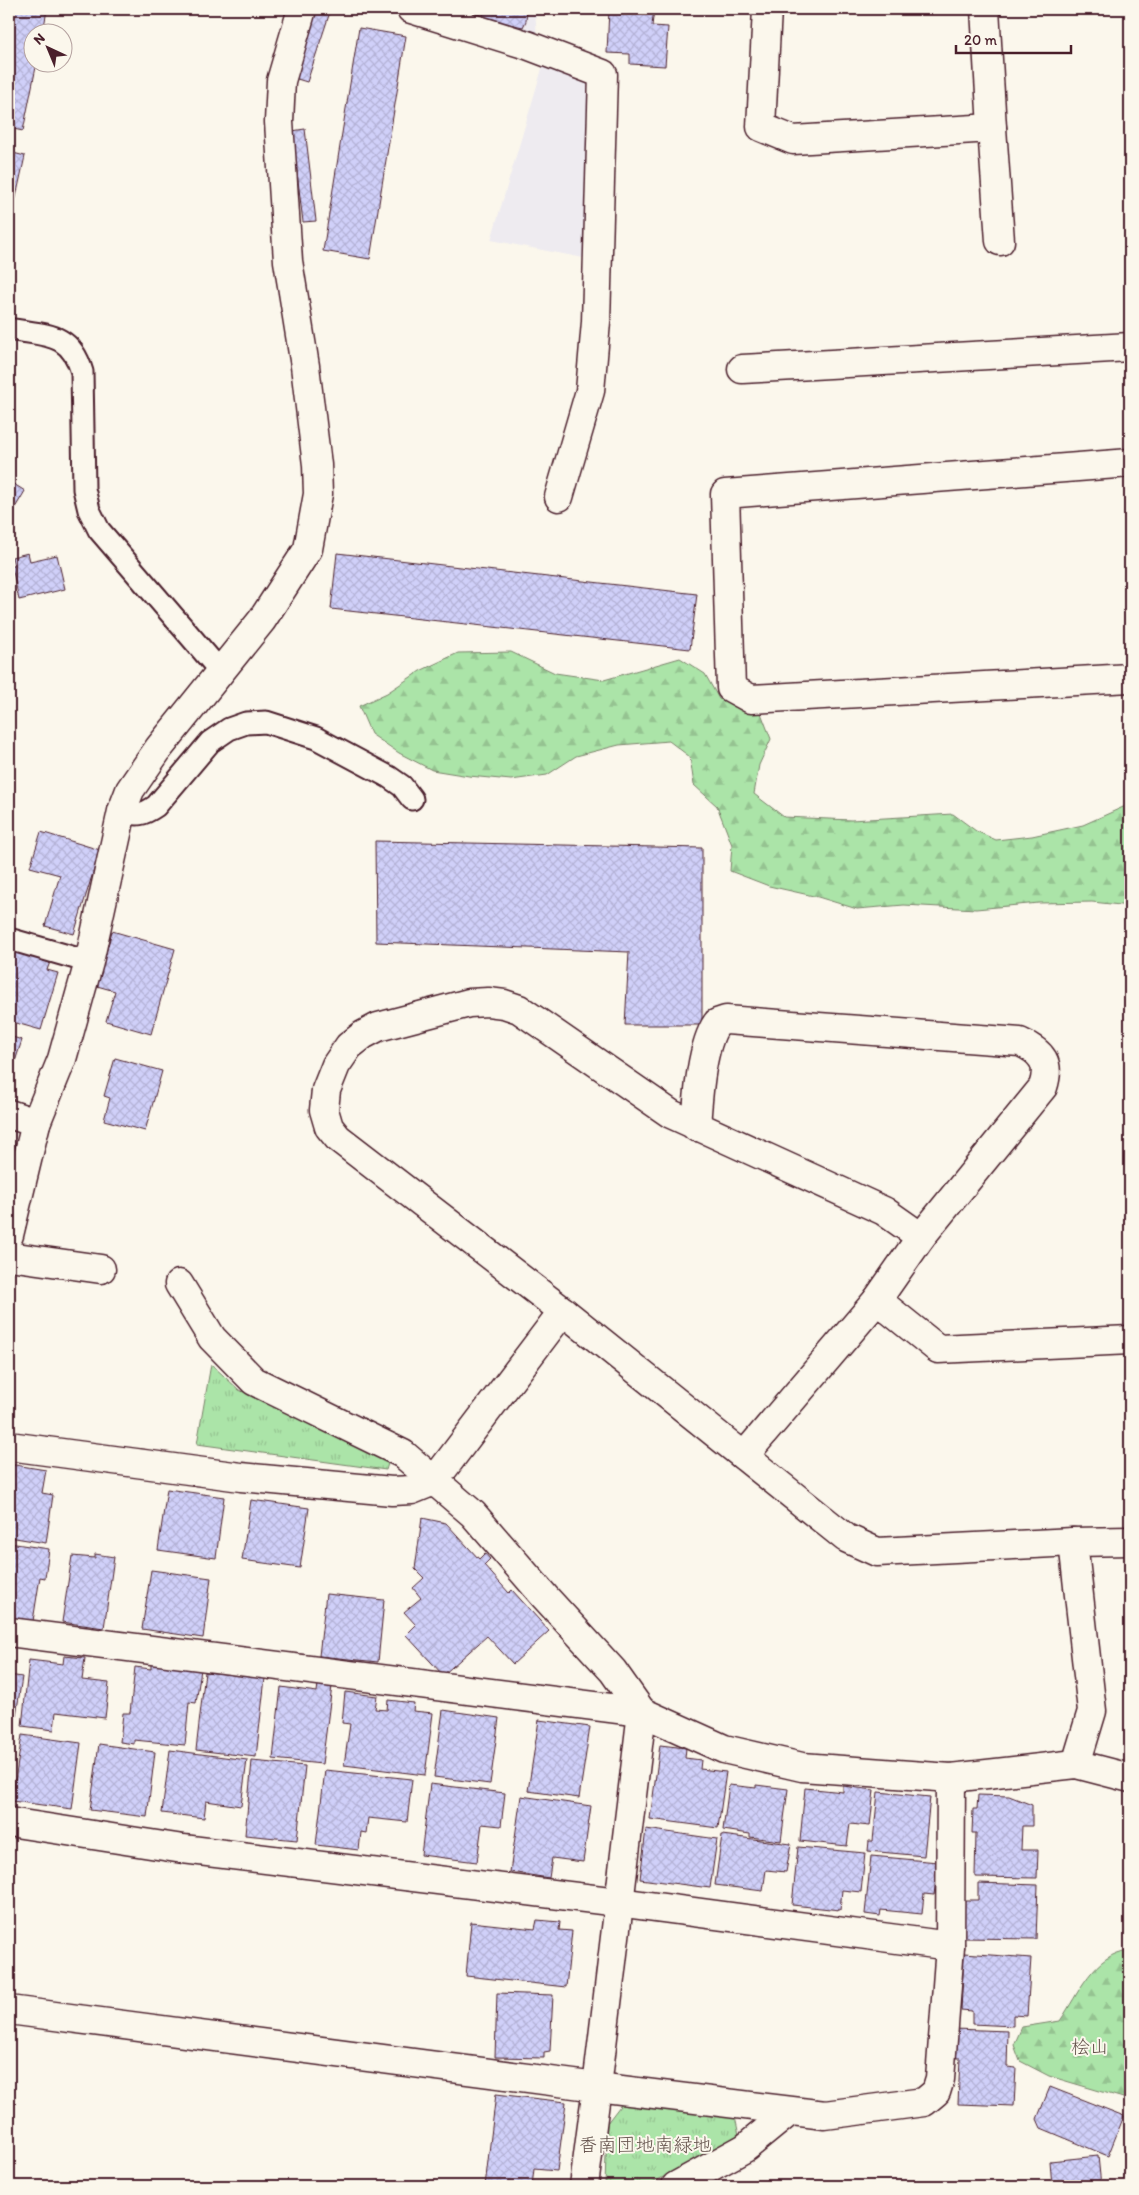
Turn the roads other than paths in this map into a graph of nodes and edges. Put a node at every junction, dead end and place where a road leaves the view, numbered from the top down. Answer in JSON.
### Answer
{"nodes":[{"id":1,"x":302,"y":9,"type":"edge"},
{"id":2,"x":411,"y":9,"type":"edge"},
{"id":3,"x":767,"y":9,"type":"edge"},
{"id":4,"x":985,"y":9,"type":"edge"},
{"id":5,"x":992,"y":128,"type":"junction"},
{"id":6,"x":1000,"y":241,"type":"dead end"},
{"id":7,"x":9,"y":329,"type":"edge"},
{"id":8,"x":1130,"y":347,"type":"edge"},
{"id":9,"x":742,"y":369,"type":"dead end"},
{"id":10,"x":1130,"y":463,"type":"edge"},
{"id":11,"x":560,"y":497,"type":"dead end"},
{"id":12,"x":221,"y":672,"type":"junction"},
{"id":13,"x":1130,"y":678,"type":"edge"},
{"id":14,"x":412,"y":799,"type":"dead end"},
{"id":15,"x":122,"y":811,"type":"junction"},
{"id":16,"x":9,"y":939,"type":"edge"},
{"id":17,"x":89,"y":962,"type":"junction"},
{"id":18,"x":9,"y":1114,"type":"edge"},
{"id":19,"x":36,"y":1123,"type":"junction"},
{"id":20,"x":696,"y":1127,"type":"junction"},
{"id":21,"x":9,"y":1236,"type":"edge"},
{"id":22,"x":921,"y":1237,"type":"junction"},
{"id":23,"x":9,"y":1256,"type":"edge"},
{"id":24,"x":101,"y":1269,"type":"dead end"},
{"id":25,"x":179,"y":1284,"type":"dead end"},
{"id":26,"x":877,"y":1300,"type":"junction"},
{"id":27,"x":563,"y":1311,"type":"junction"},
{"id":28,"x":1130,"y":1340,"type":"edge"},
{"id":29,"x":9,"y":1446,"type":"edge"},
{"id":30,"x":744,"y":1456,"type":"junction"},
{"id":31,"x":434,"y":1481,"type":"junction"},
{"id":32,"x":1130,"y":1541,"type":"edge"},
{"id":33,"x":1073,"y":1542,"type":"junction"},
{"id":34,"x":9,"y":1632,"type":"edge"},
{"id":35,"x":642,"y":1712,"type":"junction"},
{"id":36,"x":1076,"y":1764,"type":"junction"},
{"id":37,"x":951,"y":1778,"type":"junction"},
{"id":38,"x":1130,"y":1778,"type":"edge"},
{"id":39,"x":9,"y":1822,"type":"edge"},
{"id":40,"x":618,"y":1902,"type":"junction"},
{"id":41,"x":950,"y":1946,"type":"junction"},
{"id":42,"x":9,"y":2010,"type":"edge"},
{"id":43,"x":597,"y":2086,"type":"junction"},
{"id":44,"x":789,"y":2112,"type":"junction"},
{"id":45,"x":584,"y":2186,"type":"edge"},
{"id":46,"x":676,"y":2186,"type":"edge"}],
"edges":[{"from":1,"to":12,"type":"street"},
{"from":2,"to":11,"type":"street"},
{"from":3,"to":5,"type":"street"},
{"from":4,"to":5,"type":"street"},
{"from":5,"to":6,"type":"street"},
{"from":7,"to":12,"type":"lane"},
{"from":8,"to":9,"type":"street"},
{"from":10,"to":13,"type":"street"},
{"from":12,"to":15,"type":"street"},
{"from":14,"to":15,"type":"lane"},
{"from":15,"to":17,"type":"street"},
{"from":16,"to":17,"type":"lane"},
{"from":17,"to":19,"type":"street"},
{"from":18,"to":19,"type":"street"},
{"from":19,"to":21,"type":"street"},
{"from":20,"to":22,"type":"street"},
{"from":20,"to":22,"type":"street"},
{"from":20,"to":27,"type":"street"},
{"from":22,"to":26,"type":"street"},
{"from":23,"to":24,"type":"street"},
{"from":25,"to":31,"type":"street"},
{"from":26,"to":28,"type":"street"},
{"from":26,"to":30,"type":"street"},
{"from":27,"to":30,"type":"street"},
{"from":27,"to":31,"type":"street"},
{"from":29,"to":31,"type":"street"},
{"from":30,"to":33,"type":"street"},
{"from":31,"to":35,"type":"street"},
{"from":32,"to":33,"type":"street"},
{"from":33,"to":36,"type":"street"},
{"from":34,"to":35,"type":"street"},
{"from":35,"to":37,"type":"street"},
{"from":35,"to":40,"type":"street"},
{"from":36,"to":37,"type":"street"},
{"from":36,"to":38,"type":"street"},
{"from":37,"to":41,"type":"street"},
{"from":39,"to":40,"type":"street"},
{"from":40,"to":41,"type":"street"},
{"from":40,"to":43,"type":"street"},
{"from":41,"to":44,"type":"street"},
{"from":42,"to":43,"type":"street"},
{"from":43,"to":44,"type":"street"},
{"from":43,"to":45,"type":"street"},
{"from":44,"to":46,"type":"street"}]}
